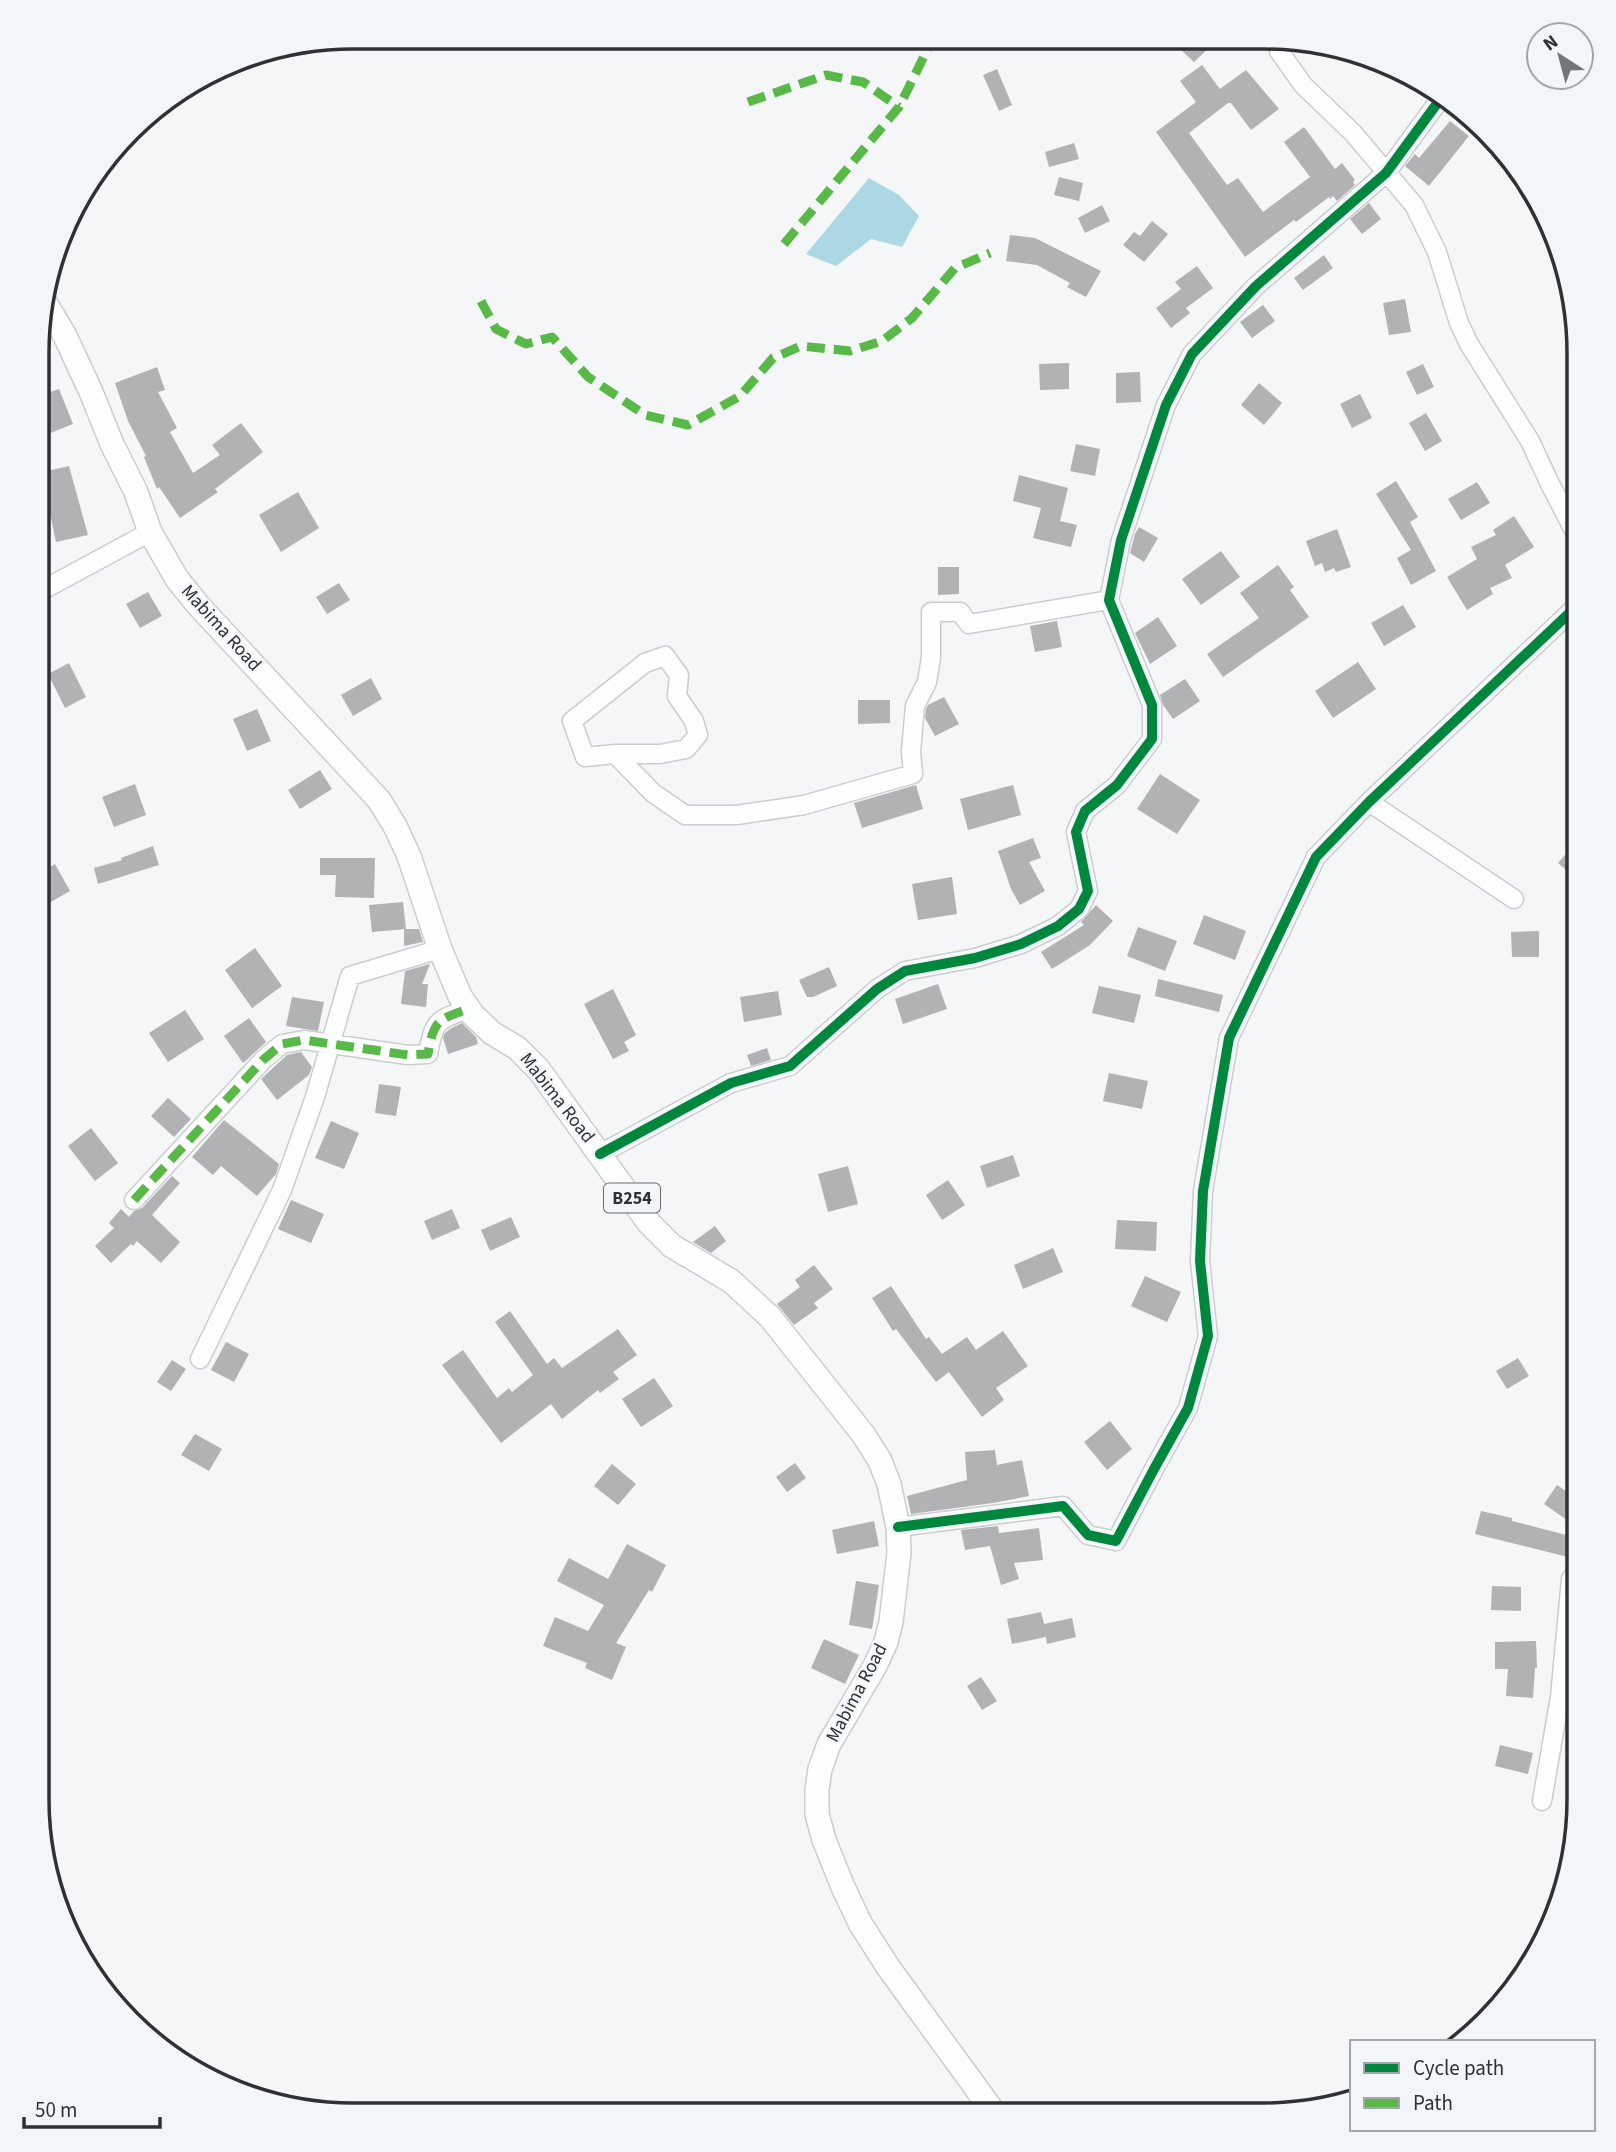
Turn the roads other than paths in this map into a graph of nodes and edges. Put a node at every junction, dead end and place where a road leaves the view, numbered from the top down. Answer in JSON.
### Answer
{"nodes":[{"id":1,"x":1279,"y":50,"type":"edge"},
{"id":2,"x":1437,"y":104,"type":"edge"},
{"id":3,"x":1386,"y":173,"type":"junction"},
{"id":4,"x":52,"y":314,"type":"edge"},
{"id":5,"x":1567,"y":517,"type":"edge"},
{"id":6,"x":150,"y":532,"type":"junction"},
{"id":7,"x":49,"y":587,"type":"edge"},
{"id":8,"x":1109,"y":600,"type":"junction"},
{"id":9,"x":1567,"y":615,"type":"edge"},
{"id":10,"x":615,"y":754,"type":"junction"},
{"id":11,"x":1369,"y":802,"type":"junction"},
{"id":12,"x":1514,"y":900,"type":"dead end"},
{"id":13,"x":440,"y":949,"type":"junction"},
{"id":14,"x":468,"y":1009,"type":"junction"},
{"id":15,"x":330,"y":1044,"type":"junction"},
{"id":16,"x":600,"y":1154,"type":"junction"},
{"id":17,"x":134,"y":1200,"type":"dead end"},
{"id":18,"x":200,"y":1359,"type":"dead end"},
{"id":19,"x":898,"y":1527,"type":"junction"},
{"id":20,"x":1567,"y":1622,"type":"edge"},
{"id":21,"x":1542,"y":1801,"type":"dead end"},
{"id":22,"x":986,"y":2103,"type":"edge"}],
"edges":[{"from":1,"to":3,"type":"street"},
{"from":2,"to":3,"type":"street"},
{"from":3,"to":5,"type":"street"},
{"from":3,"to":8,"type":"street"},
{"from":4,"to":6,"type":"main road","name":"Mabima Road","number":"B254"},
{"from":6,"to":7,"type":"street"},
{"from":6,"to":13,"type":"main road","name":"Mabima Road","number":"B254"},
{"from":8,"to":10,"type":"street"},
{"from":8,"to":16,"type":"street"},
{"from":9,"to":11,"type":"street"},
{"from":10,"to":10,"type":"street"},
{"from":11,"to":12,"type":"street"},
{"from":11,"to":19,"type":"street"},
{"from":13,"to":14,"type":"main road","name":"Mabima Road","number":"B254"},
{"from":13,"to":15,"type":"street"},
{"from":14,"to":15,"type":"street"},
{"from":14,"to":16,"type":"main road","name":"Mabima Road","number":"B254"},
{"from":15,"to":17,"type":"street"},
{"from":15,"to":18,"type":"street"},
{"from":16,"to":19,"type":"main road","name":"Mabima Road","number":"B254"},
{"from":19,"to":22,"type":"main road","name":"Mabima Road","number":"B254"},
{"from":20,"to":21,"type":"street"}]}
